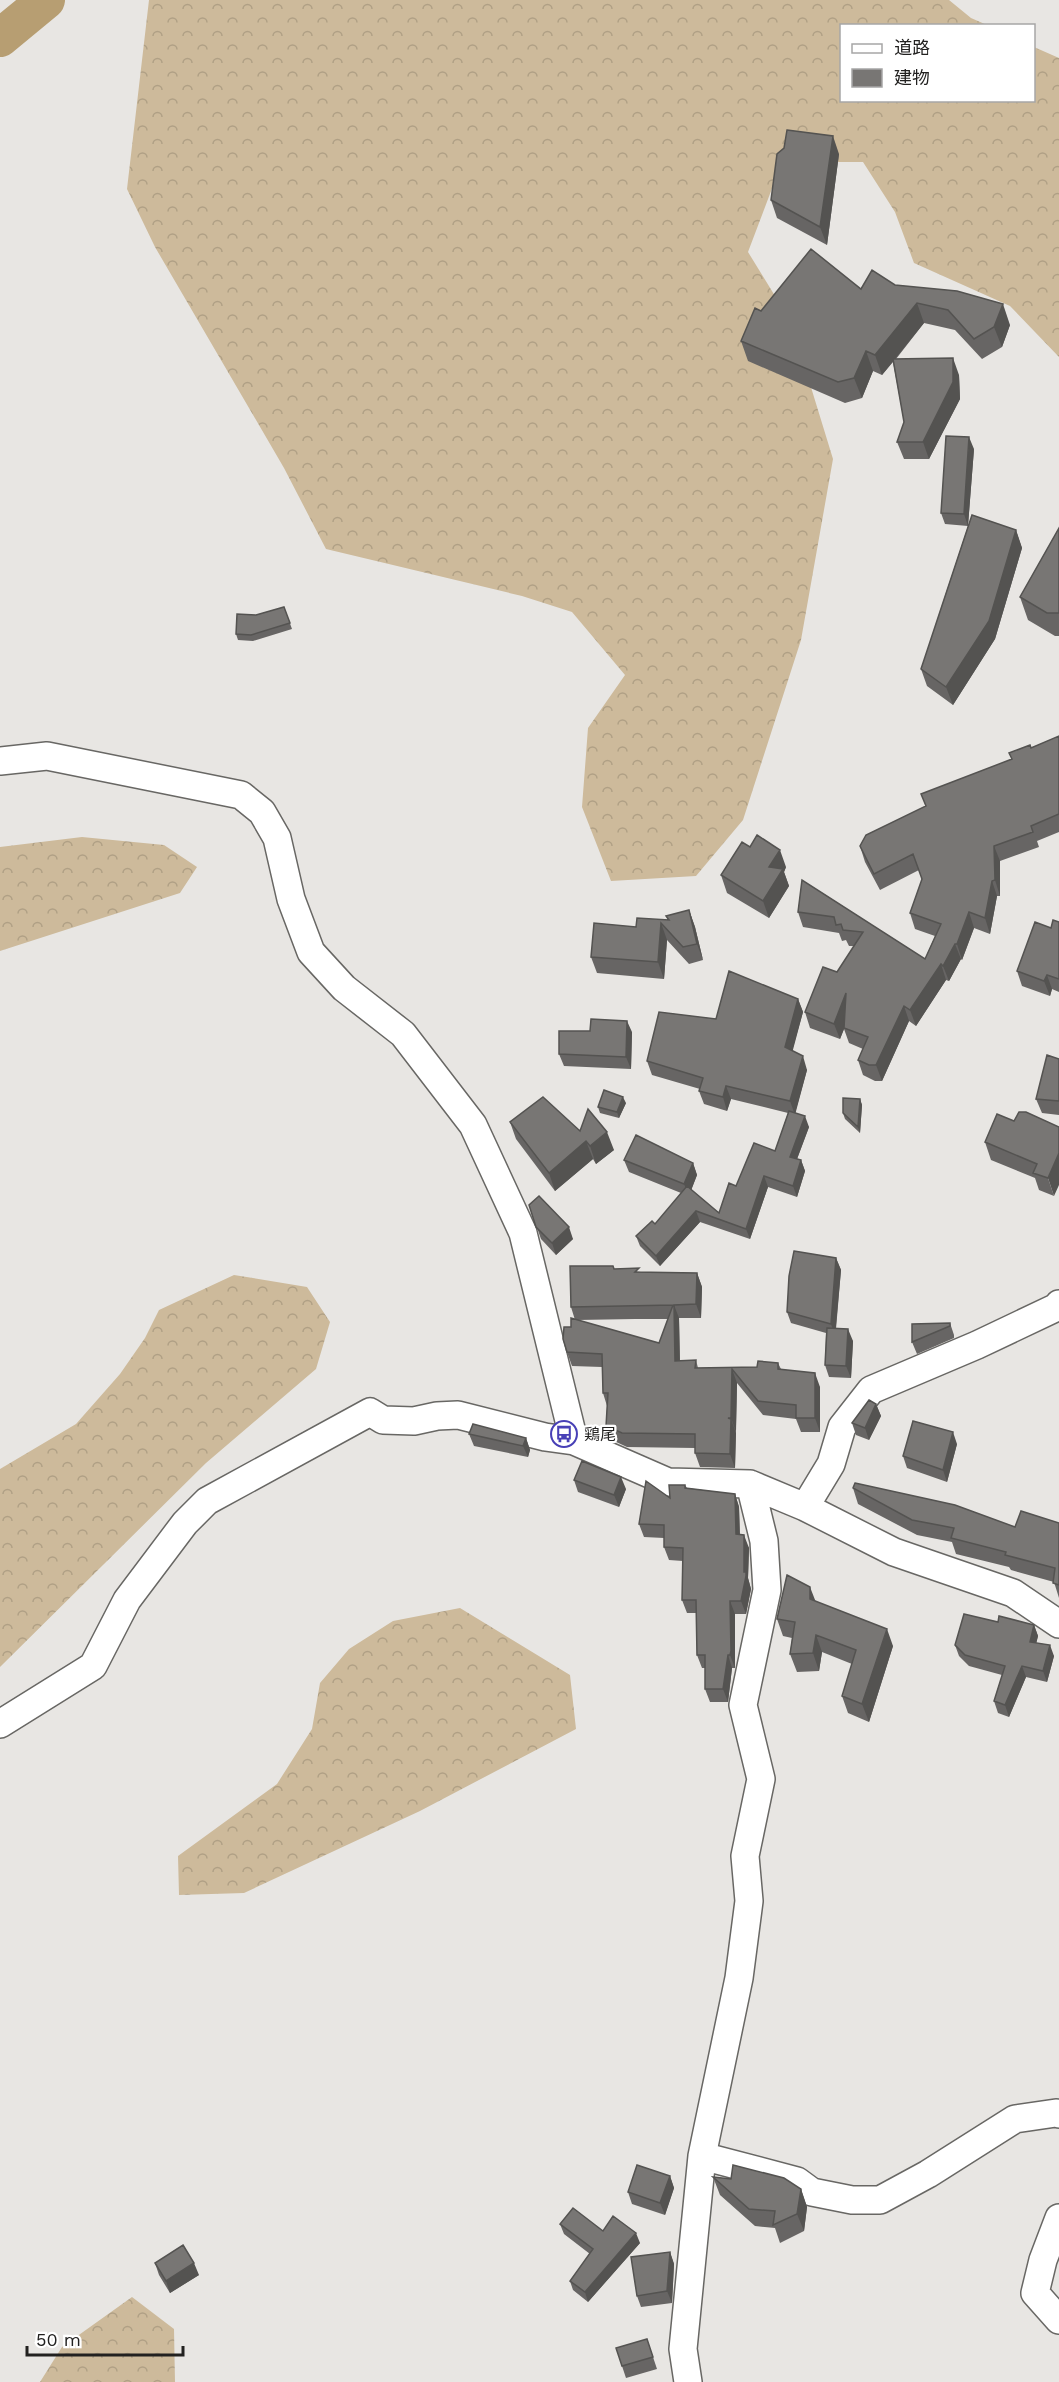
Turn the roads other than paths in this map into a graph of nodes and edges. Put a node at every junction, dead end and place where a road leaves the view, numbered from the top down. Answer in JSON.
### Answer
{"nodes":[{"id":1,"x":0,"y":761,"type":"edge"},
{"id":2,"x":1059,"y":1304,"type":"edge"},
{"id":3,"x":574,"y":1441,"type":"junction"},
{"id":4,"x":750,"y":1484,"type":"junction"},
{"id":5,"x":805,"y":1507,"type":"junction"},
{"id":6,"x":1059,"y":1624,"type":"edge"},
{"id":7,"x":0,"y":1724,"type":"edge"},
{"id":8,"x":1059,"y":2114,"type":"edge"},
{"id":9,"x":702,"y":2156,"type":"junction"},
{"id":10,"x":1059,"y":2218,"type":"edge"},
{"id":11,"x":1059,"y":2320,"type":"edge"},
{"id":12,"x":688,"y":2382,"type":"edge"}],
"edges":[{"from":1,"to":3,"type":"street"},
{"from":2,"to":5,"type":"street"},
{"from":3,"to":4,"type":"street"},
{"from":3,"to":7,"type":"street"},
{"from":4,"to":5,"type":"street"},
{"from":4,"to":9,"type":"street"},
{"from":5,"to":6,"type":"street"},
{"from":8,"to":9,"type":"street"},
{"from":9,"to":12,"type":"street"},
{"from":10,"to":11,"type":"street"}]}
